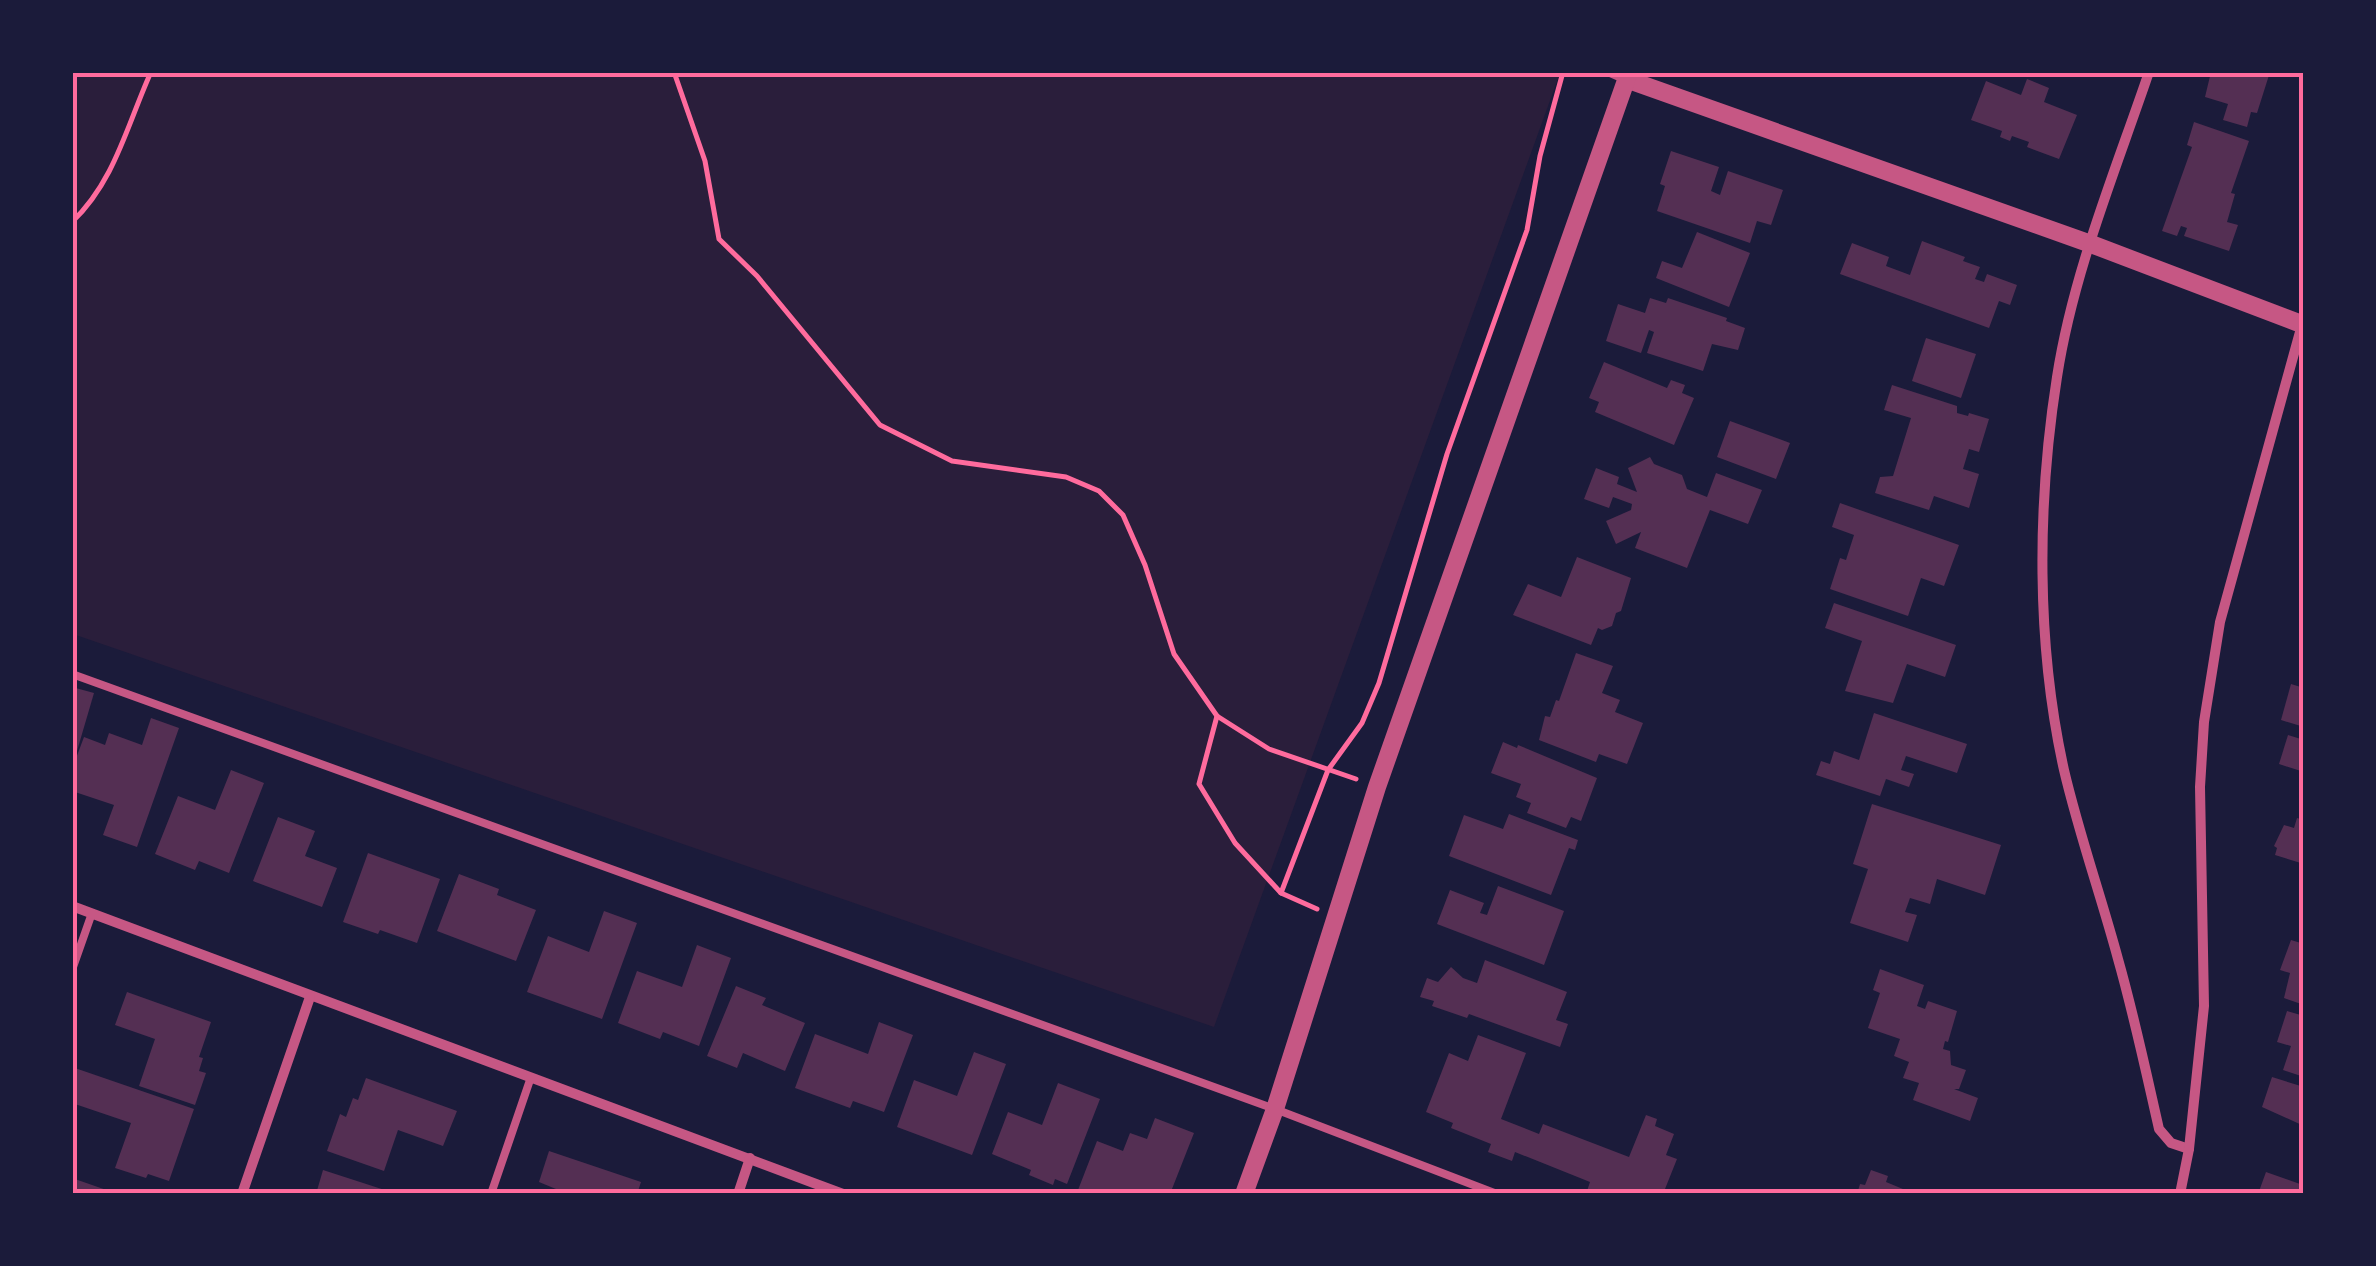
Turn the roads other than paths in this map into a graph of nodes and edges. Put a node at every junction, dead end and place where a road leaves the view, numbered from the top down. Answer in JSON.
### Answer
{"nodes":[{"id":1,"x":2149,"y":72,"type":"edge"},
{"id":2,"x":1622,"y":75,"type":"edge"},
{"id":3,"x":2091,"y":244,"type":"junction"},
{"id":4,"x":2303,"y":323,"type":"edge"},
{"id":5,"x":72,"y":674,"type":"edge"},
{"id":6,"x":72,"y":906,"type":"edge"},
{"id":7,"x":92,"y":913,"type":"junction"},
{"id":8,"x":72,"y":970,"type":"edge"},
{"id":9,"x":310,"y":997,"type":"junction"},
{"id":10,"x":531,"y":1077,"type":"junction"},
{"id":11,"x":1274,"y":1110,"type":"junction"},
{"id":12,"x":2189,"y":1149,"type":"junction"},
{"id":13,"x":750,"y":1158,"type":"junction"},
{"id":14,"x":242,"y":1194,"type":"edge"},
{"id":15,"x":491,"y":1194,"type":"edge"},
{"id":16,"x":738,"y":1194,"type":"edge"},
{"id":17,"x":843,"y":1194,"type":"edge"},
{"id":18,"x":1244,"y":1194,"type":"edge"},
{"id":19,"x":1497,"y":1194,"type":"edge"},
{"id":20,"x":2180,"y":1194,"type":"edge"}],
"edges":[{"from":1,"to":3,"type":"street"},
{"from":2,"to":3,"type":"street"},
{"from":2,"to":11,"type":"street"},
{"from":3,"to":4,"type":"street"},
{"from":3,"to":12,"type":"street"},
{"from":4,"to":12,"type":"street"},
{"from":5,"to":11,"type":"lane"},
{"from":6,"to":7,"type":"street"},
{"from":7,"to":8,"type":"lane"},
{"from":7,"to":9,"type":"street"},
{"from":9,"to":10,"type":"street"},
{"from":9,"to":14,"type":"street"},
{"from":10,"to":13,"type":"street"},
{"from":10,"to":15,"type":"lane"},
{"from":11,"to":18,"type":"street"},
{"from":11,"to":19,"type":"lane"},
{"from":12,"to":20,"type":"street"},
{"from":13,"to":16,"type":"street"},
{"from":13,"to":17,"type":"street"}]}
